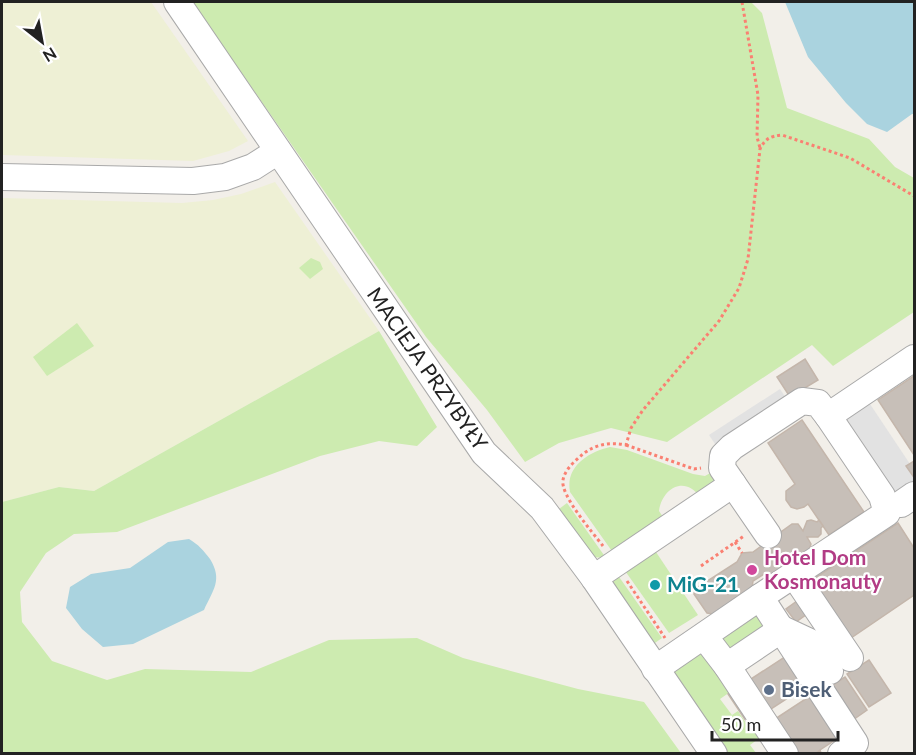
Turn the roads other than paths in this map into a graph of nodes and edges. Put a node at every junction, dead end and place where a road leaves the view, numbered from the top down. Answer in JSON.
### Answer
{"nodes":[{"id":1,"x":177,"y":2,"type":"edge"},
{"id":2,"x":278,"y":151,"type":"junction"},
{"id":3,"x":2,"y":177,"type":"edge"},
{"id":4,"x":915,"y":358,"type":"edge"},
{"id":5,"x":828,"y":416,"type":"junction"},
{"id":6,"x":728,"y":476,"type":"junction"},
{"id":7,"x":764,"y":530,"type":"road end"},
{"id":8,"x":794,"y":575,"type":"junction"},
{"id":9,"x":594,"y":578,"type":"junction"},
{"id":10,"x":760,"y":597,"type":"junction"},
{"id":11,"x":782,"y":629,"type":"junction"},
{"id":12,"x":704,"y":636,"type":"junction"},
{"id":13,"x":727,"y":666,"type":"junction"},
{"id":14,"x":655,"y":669,"type":"junction"},
{"id":15,"x":714,"y":753,"type":"edge"},
{"id":16,"x":785,"y":753,"type":"edge"},
{"id":17,"x":841,"y":753,"type":"edge"}],
"edges":[{"from":1,"to":2,"type":"street","name":"MACIEJA PRZYBYŁY"},
{"from":2,"to":3,"type":"street"},
{"from":2,"to":9,"type":"street","name":"MACIEJA PRZYBYŁY"},
{"from":4,"to":5,"type":"street"},
{"from":5,"to":6,"type":"street"},
{"from":5,"to":8,"type":"street"},
{"from":6,"to":7,"type":"street"},
{"from":6,"to":9,"type":"street"},
{"from":8,"to":10,"type":"street"},
{"from":8,"to":11,"type":"street"},
{"from":9,"to":14,"type":"street","name":"MACIEJA PRZYBYŁY"},
{"from":10,"to":11,"type":"street"},
{"from":10,"to":12,"type":"street"},
{"from":11,"to":13,"type":"street"},
{"from":11,"to":17,"type":"street"},
{"from":12,"to":13,"type":"street"},
{"from":12,"to":14,"type":"street"},
{"from":13,"to":16,"type":"street"},
{"from":14,"to":15,"type":"street","name":"MACIEJA PRZYBYŁY"}]}
